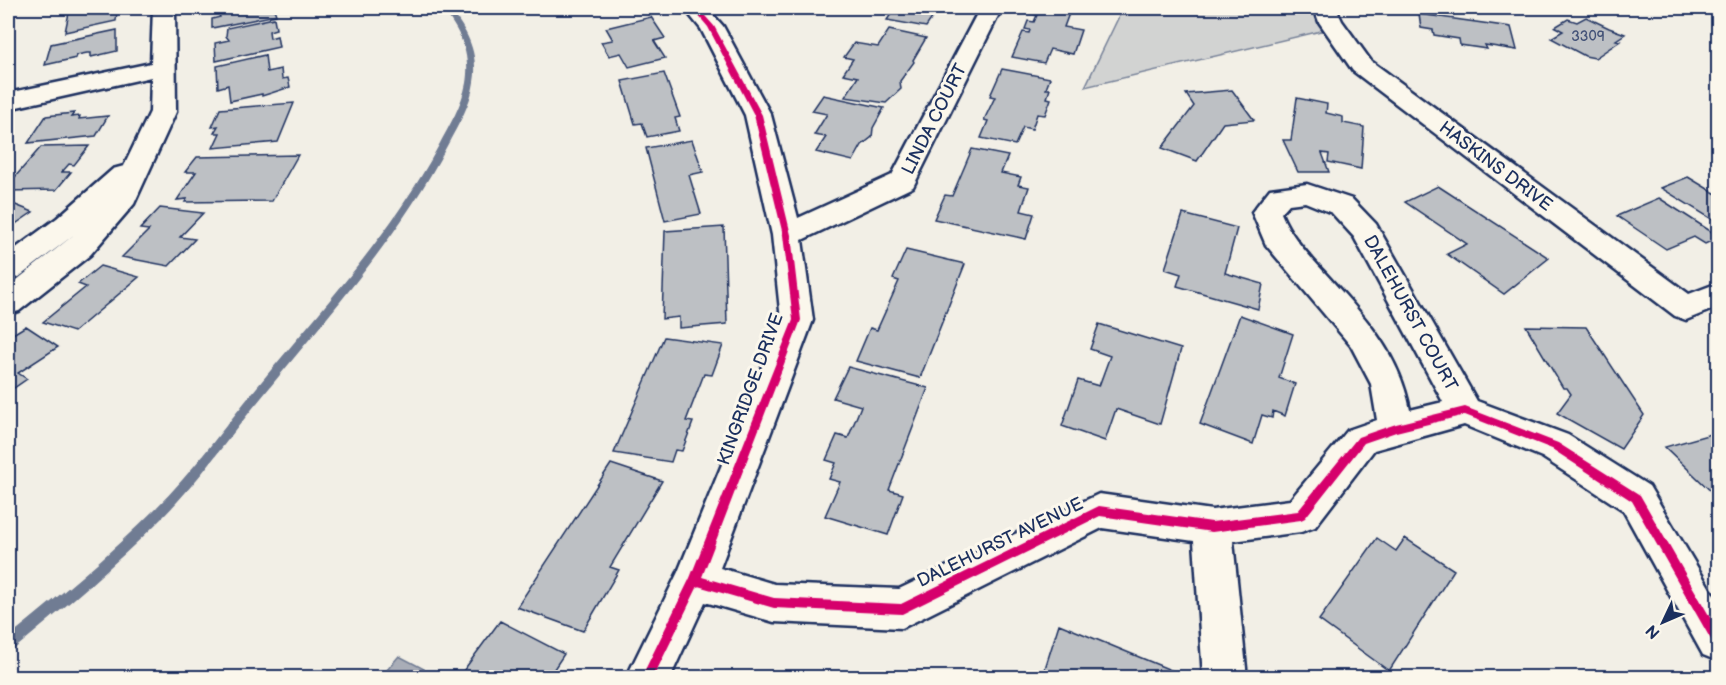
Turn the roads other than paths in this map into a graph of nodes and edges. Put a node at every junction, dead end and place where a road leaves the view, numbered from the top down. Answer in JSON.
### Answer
{"nodes":[{"id":1,"x":164,"y":8,"type":"edge"},
{"id":2,"x":695,"y":8,"type":"edge"},
{"id":3,"x":991,"y":8,"type":"edge"},
{"id":4,"x":1324,"y":8,"type":"edge"},
{"id":5,"x":165,"y":67,"type":"junction"},
{"id":6,"x":8,"y":101,"type":"edge"},
{"id":7,"x":142,"y":161,"type":"junction"},
{"id":8,"x":787,"y":235,"type":"junction"},
{"id":9,"x":8,"y":268,"type":"edge"},
{"id":10,"x":1719,"y":294,"type":"edge"},
{"id":11,"x":8,"y":303,"type":"edge"},
{"id":12,"x":1465,"y":411,"type":"junction"},
{"id":13,"x":1396,"y":428,"type":"junction"},
{"id":14,"x":1212,"y":527,"type":"junction"},
{"id":15,"x":695,"y":580,"type":"junction"},
{"id":16,"x":1718,"y":641,"type":"edge"},
{"id":17,"x":647,"y":678,"type":"edge"},
{"id":18,"x":1225,"y":678,"type":"edge"}],
"edges":[{"from":1,"to":5,"type":"street"},
{"from":2,"to":8,"type":"street","name":"KINGRIDGE DRIVE"},
{"from":3,"to":8,"type":"street","name":"LINDA COURT"},
{"from":4,"to":10,"type":"street","name":"HASKINS DRIVE"},
{"from":5,"to":6,"type":"street"},
{"from":5,"to":7,"type":"street"},
{"from":7,"to":9,"type":"street"},
{"from":7,"to":11,"type":"street"},
{"from":8,"to":15,"type":"street","name":"KINGRIDGE DRIVE"},
{"from":12,"to":13,"type":"street","name":"DALEHURST AVENUE"},
{"from":12,"to":13,"type":"street","name":"DALEHURST COURT"},
{"from":12,"to":16,"type":"street"},
{"from":13,"to":14,"type":"street","name":"DALEHURST AVENUE"},
{"from":14,"to":15,"type":"street","name":"DALEHURST AVENUE"},
{"from":14,"to":18,"type":"street"},
{"from":15,"to":17,"type":"street","name":"KINGRIDGE DRIVE"}]}
